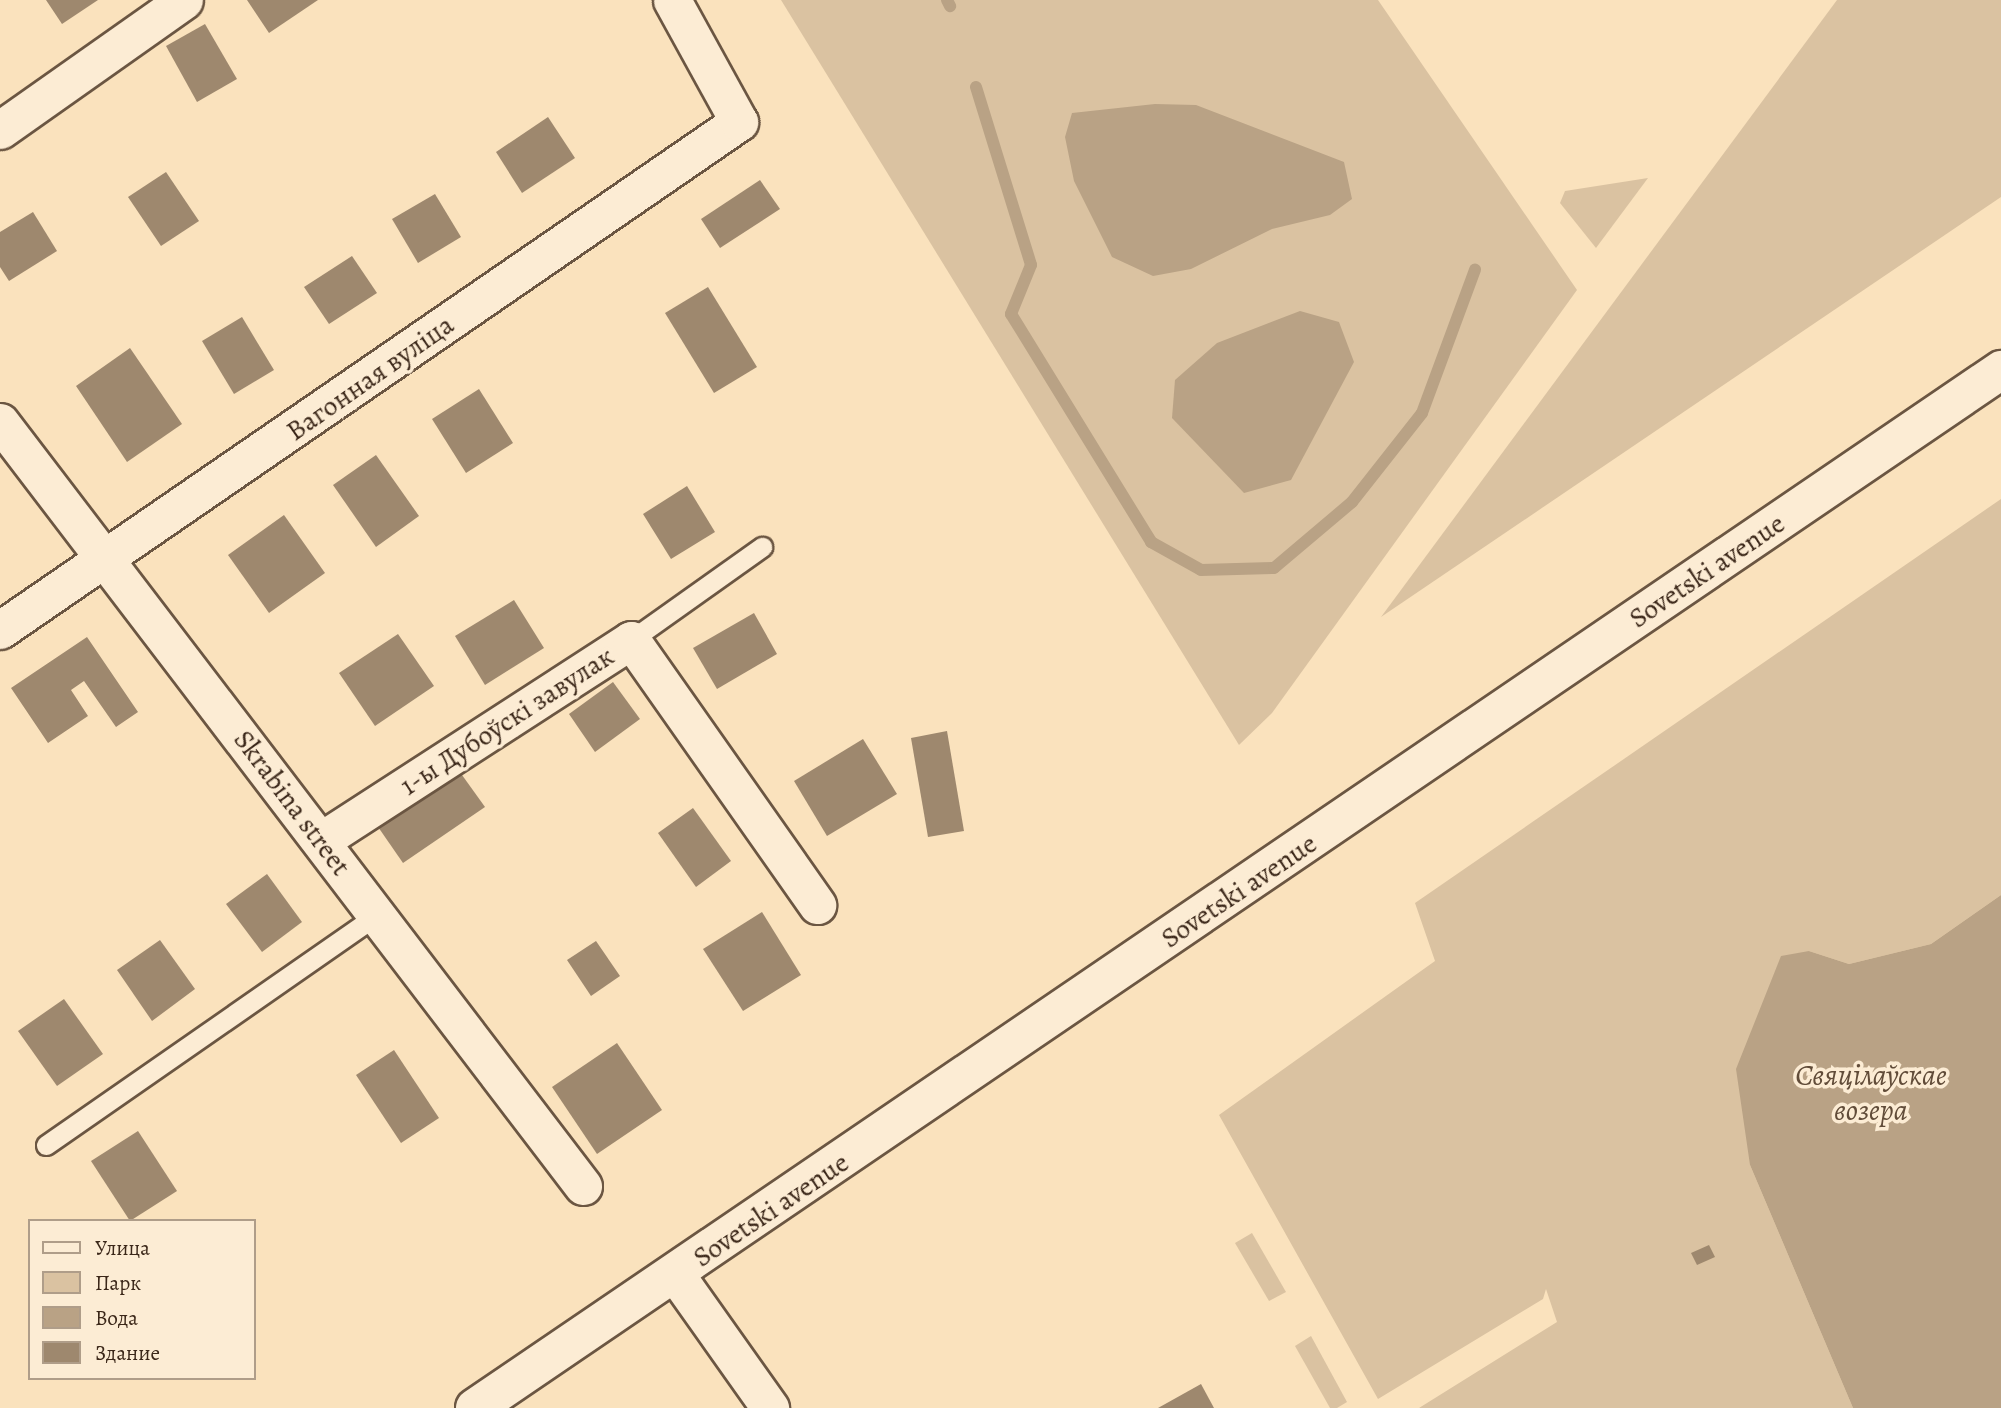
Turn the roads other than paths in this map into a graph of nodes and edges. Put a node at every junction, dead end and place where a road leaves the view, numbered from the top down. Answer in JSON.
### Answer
{"nodes":[{"id":1,"x":672,"y":0,"type":"edge"},
{"id":2,"x":169,"y":4,"type":"edge"},
{"id":3,"x":0,"y":130,"type":"edge"},
{"id":4,"x":2001,"y":370,"type":"edge"},
{"id":5,"x":0,"y":422,"type":"edge"},
{"id":6,"x":762,"y":547,"type":"dead end"},
{"id":7,"x":106,"y":561,"type":"junction"},
{"id":8,"x":0,"y":630,"type":"edge"},
{"id":9,"x":631,"y":640,"type":"junction"},
{"id":10,"x":322,"y":841,"type":"junction"},
{"id":11,"x":817,"y":905,"type":"dead end"},
{"id":12,"x":376,"y":916,"type":"junction"},
{"id":13,"x":46,"y":1145,"type":"dead end"},
{"id":14,"x":583,"y":1185,"type":"dead end"},
{"id":15,"x":676,"y":1275,"type":"junction"},
{"id":16,"x":475,"y":1408,"type":"edge"},
{"id":17,"x":770,"y":1408,"type":"edge"}],
"edges":[{"from":1,"to":7,"type":"street","name":"Вагонная вуліца"},
{"from":2,"to":3,"type":"street"},
{"from":4,"to":15,"type":"main road","name":"Sovetski avenue"},
{"from":5,"to":7,"type":"street","name":"Skrabina street"},
{"from":6,"to":9,"type":"lane"},
{"from":7,"to":8,"type":"street","name":"Вагонная вуліца"},
{"from":7,"to":10,"type":"street","name":"Skrabina street"},
{"from":9,"to":10,"type":"street","name":"1-ы Дубоўскі завулак"},
{"from":9,"to":11,"type":"street","name":"1-ы Дубоўскі завулак"},
{"from":10,"to":12,"type":"street","name":"Skrabina street"},
{"from":12,"to":13,"type":"lane"},
{"from":12,"to":14,"type":"street","name":"Skrabina street"},
{"from":15,"to":16,"type":"main road","name":"Sovetski avenue"},
{"from":15,"to":17,"type":"street"}]}
